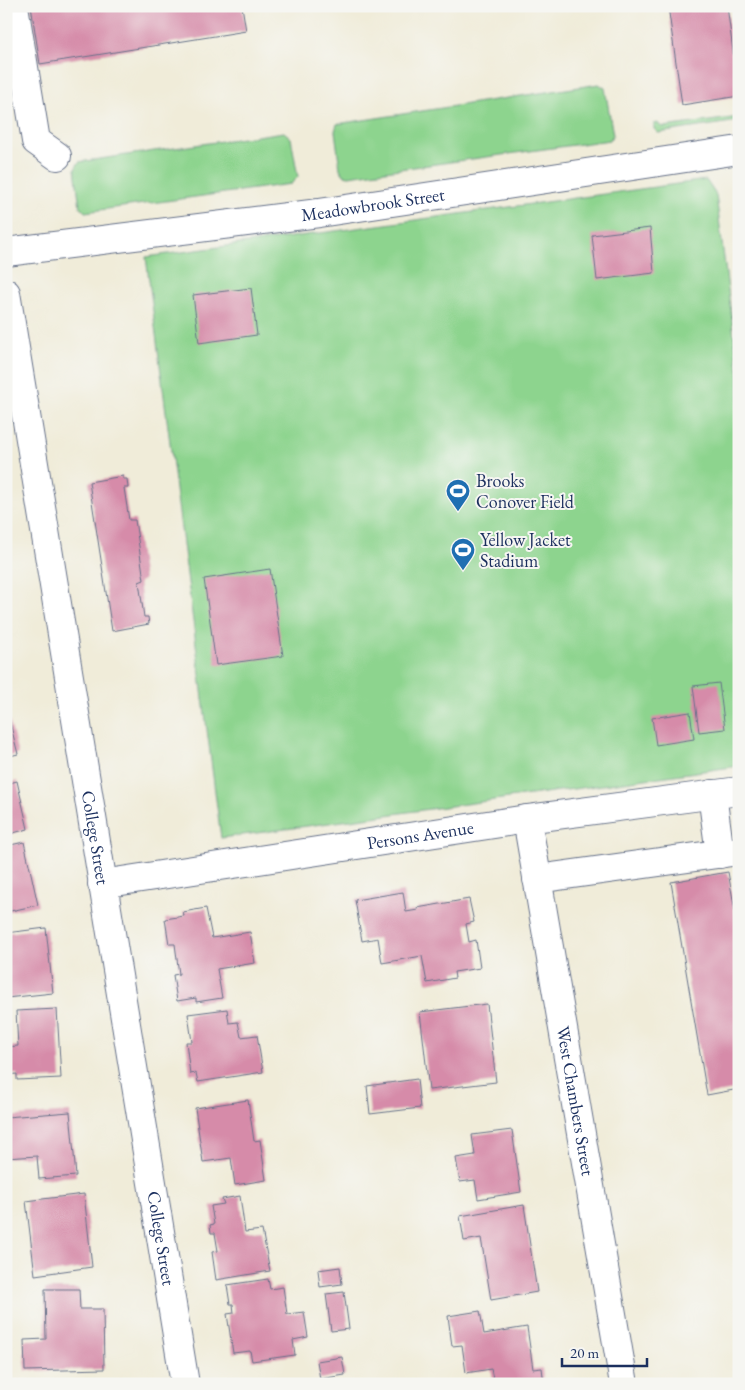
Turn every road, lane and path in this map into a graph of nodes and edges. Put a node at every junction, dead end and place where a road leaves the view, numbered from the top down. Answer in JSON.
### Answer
{"nodes":[{"id":1,"x":14,"y":6,"type":"edge"},
{"id":2,"x":739,"y":150,"type":"edge"},
{"id":3,"x":57,"y":156,"type":"dead end"},
{"id":4,"x":6,"y":252,"type":"edge"},
{"id":5,"x":6,"y":293,"type":"edge"},
{"id":6,"x":739,"y":791,"type":"edge"},
{"id":7,"x":712,"y":794,"type":"junction"},
{"id":8,"x":527,"y":820,"type":"junction"},
{"id":9,"x":729,"y":852,"type":"edge"},
{"id":10,"x":537,"y":879,"type":"junction"},
{"id":11,"x":102,"y":884,"type":"junction"},
{"id":12,"x":185,"y":1384,"type":"edge"},
{"id":13,"x":624,"y":1384,"type":"edge"}],
"edges":[{"from":1,"to":3,"type":"street"},
{"from":2,"to":4,"type":"street","name":"Meadowbrook Street"},
{"from":5,"to":11,"type":"street","name":"College Street"},
{"from":6,"to":7,"type":"street","name":"Persons Avenue"},
{"from":7,"to":8,"type":"street","name":"Persons Avenue"},
{"from":7,"to":9,"type":"street"},
{"from":8,"to":10,"type":"street","name":"West Chambers Street"},
{"from":8,"to":11,"type":"street","name":"Persons Avenue"},
{"from":9,"to":10,"type":"street"},
{"from":10,"to":13,"type":"street","name":"West Chambers Street"},
{"from":11,"to":12,"type":"street","name":"College Street"}]}
